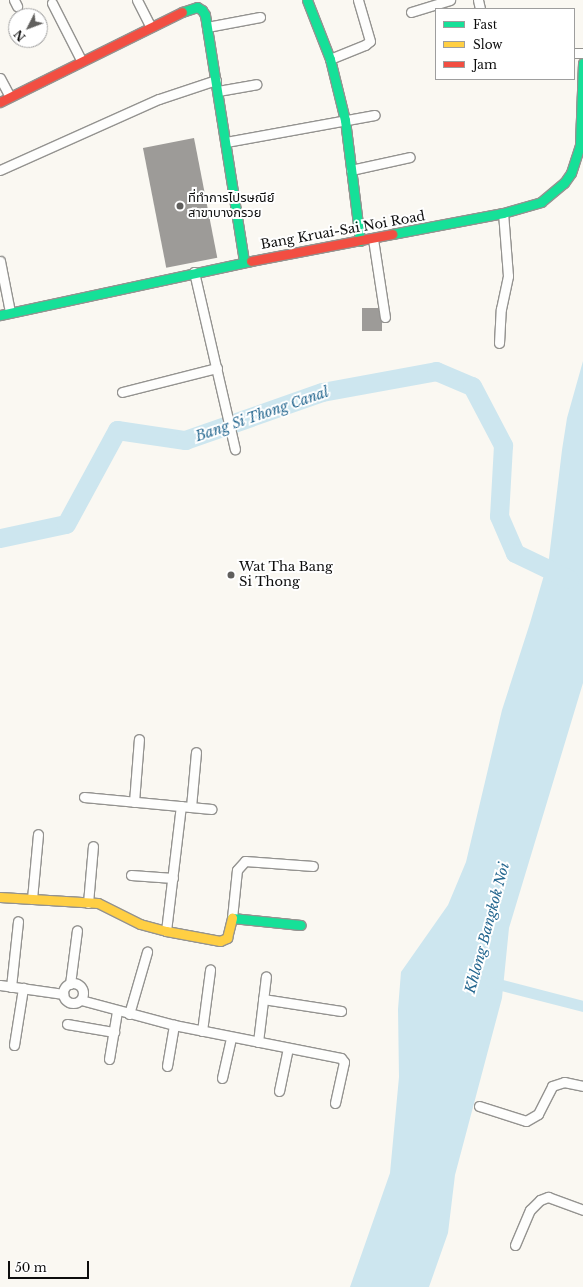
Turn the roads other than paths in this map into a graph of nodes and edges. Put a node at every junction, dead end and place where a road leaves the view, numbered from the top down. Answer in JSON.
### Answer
{"nodes":[{"id":1,"x":137,"y":0,"type":"edge"},
{"id":2,"x":307,"y":0,"type":"edge"},
{"id":3,"x":358,"y":0,"type":"edge"},
{"id":4,"x":450,"y":0,"type":"edge"},
{"id":5,"x":52,"y":3,"type":"dead end"},
{"id":6,"x":411,"y":12,"type":"dead end"},
{"id":7,"x":260,"y":17,"type":"dead end"},
{"id":8,"x":150,"y":26,"type":"junction"},
{"id":9,"x":207,"y":27,"type":"junction"},
{"id":10,"x":330,"y":59,"type":"junction"},
{"id":11,"x":81,"y":60,"type":"junction"},
{"id":12,"x":583,"y":63,"type":"edge"},
{"id":13,"x":0,"y":78,"type":"edge"},
{"id":14,"x":216,"y":80,"type":"junction"},
{"id":15,"x":256,"y":84,"type":"dead end"},
{"id":16,"x":218,"y":91,"type":"junction"},
{"id":17,"x":582,"y":95,"type":"edge"},
{"id":18,"x":10,"y":97,"type":"junction"},
{"id":19,"x":0,"y":102,"type":"edge"},
{"id":20,"x":375,"y":115,"type":"dead end"},
{"id":21,"x":345,"y":120,"type":"junction"},
{"id":22,"x":226,"y":142,"type":"junction"},
{"id":23,"x":410,"y":157,"type":"dead end"},
{"id":24,"x":0,"y":170,"type":"edge"},
{"id":25,"x":351,"y":170,"type":"junction"},
{"id":26,"x":503,"y":213,"type":"junction"},
{"id":27,"x":373,"y":238,"type":"junction"},
{"id":28,"x":360,"y":241,"type":"junction"},
{"id":29,"x":244,"y":262,"type":"junction"},
{"id":30,"x":0,"y":264,"type":"edge"},
{"id":31,"x":194,"y":272,"type":"junction"},
{"id":32,"x":10,"y":312,"type":"junction"},
{"id":33,"x":0,"y":315,"type":"edge"},
{"id":34,"x":385,"y":317,"type":"dead end"},
{"id":35,"x":499,"y":343,"type":"dead end"},
{"id":36,"x":217,"y":368,"type":"junction"},
{"id":37,"x":122,"y":392,"type":"dead end"},
{"id":38,"x":235,"y":450,"type":"dead end"},
{"id":39,"x":139,"y":739,"type":"dead end"},
{"id":40,"x":196,"y":752,"type":"dead end"},
{"id":41,"x":84,"y":797,"type":"dead end"},
{"id":42,"x":134,"y":802,"type":"junction"},
{"id":43,"x":181,"y":806,"type":"junction"},
{"id":44,"x":191,"y":807,"type":"junction"},
{"id":45,"x":211,"y":809,"type":"dead end"},
{"id":46,"x":38,"y":834,"type":"dead end"},
{"id":47,"x":93,"y":846,"type":"dead end"},
{"id":48,"x":313,"y":866,"type":"dead end"},
{"id":49,"x":131,"y":875,"type":"dead end"},
{"id":50,"x":173,"y":878,"type":"junction"},
{"id":51,"x":0,"y":897,"type":"edge"},
{"id":52,"x":32,"y":899,"type":"junction"},
{"id":53,"x":88,"y":903,"type":"junction"},
{"id":54,"x":232,"y":918,"type":"junction"},
{"id":55,"x":18,"y":921,"type":"dead end"},
{"id":56,"x":301,"y":925,"type":"dead end"},
{"id":57,"x":77,"y":930,"type":"dead end"},
{"id":58,"x":166,"y":931,"type":"junction"},
{"id":59,"x":147,"y":952,"type":"dead end"},
{"id":60,"x":210,"y":970,"type":"dead end"},
{"id":61,"x":266,"y":976,"type":"dead end"},
{"id":62,"x":70,"y":984,"type":"junction"},
{"id":63,"x":0,"y":985,"type":"edge"},
{"id":64,"x":11,"y":987,"type":"junction"},
{"id":65,"x":23,"y":988,"type":"junction"},
{"id":66,"x":63,"y":994,"type":"junction"},
{"id":67,"x":263,"y":999,"type":"junction"},
{"id":68,"x":81,"y":1000,"type":"junction"},
{"id":69,"x":117,"y":1011,"type":"junction"},
{"id":70,"x":341,"y":1011,"type":"dead end"},
{"id":71,"x":129,"y":1014,"type":"junction"},
{"id":72,"x":67,"y":1024,"type":"dead end"},
{"id":73,"x":174,"y":1026,"type":"junction"},
{"id":74,"x":202,"y":1031,"type":"junction"},
{"id":75,"x":114,"y":1032,"type":"junction"},
{"id":76,"x":231,"y":1038,"type":"junction"},
{"id":77,"x":258,"y":1042,"type":"junction"},
{"id":78,"x":14,"y":1045,"type":"dead end"},
{"id":79,"x":288,"y":1048,"type":"junction"},
{"id":80,"x":109,"y":1058,"type":"dead end"},
{"id":81,"x":167,"y":1066,"type":"dead end"},
{"id":82,"x":222,"y":1078,"type":"dead end"},
{"id":83,"x":583,"y":1086,"type":"edge"},
{"id":84,"x":279,"y":1091,"type":"dead end"},
{"id":85,"x":335,"y":1103,"type":"dead end"},
{"id":86,"x":479,"y":1106,"type":"dead end"},
{"id":87,"x":583,"y":1210,"type":"edge"},
{"id":88,"x":515,"y":1245,"type":"dead end"}],
"edges":[{"from":1,"to":8,"type":"street"},
{"from":2,"to":10,"type":"street"},
{"from":3,"to":10,"type":"street"},
{"from":4,"to":6,"type":"street"},
{"from":5,"to":11,"type":"street"},
{"from":7,"to":9,"type":"street"},
{"from":8,"to":9,"type":"street"},
{"from":8,"to":11,"type":"street"},
{"from":9,"to":14,"type":"street"},
{"from":10,"to":21,"type":"street"},
{"from":11,"to":18,"type":"street"},
{"from":12,"to":17,"type":"street","name":"Bang Kruai-Sai Noi Road"},
{"from":13,"to":18,"type":"street"},
{"from":14,"to":16,"type":"street"},
{"from":14,"to":24,"type":"street"},
{"from":15,"to":16,"type":"street"},
{"from":16,"to":22,"type":"street"},
{"from":17,"to":26,"type":"street","name":"Bang Kruai-Sai Noi Road"},
{"from":18,"to":19,"type":"street"},
{"from":20,"to":21,"type":"street"},
{"from":21,"to":22,"type":"street"},
{"from":21,"to":25,"type":"street"},
{"from":22,"to":29,"type":"street"},
{"from":23,"to":25,"type":"street"},
{"from":25,"to":28,"type":"street"},
{"from":26,"to":27,"type":"street","name":"Bang Kruai-Sai Noi Road"},
{"from":26,"to":35,"type":"street"},
{"from":27,"to":28,"type":"street","name":"Bang Kruai-Sai Noi Road"},
{"from":27,"to":34,"type":"street"},
{"from":28,"to":29,"type":"street","name":"Bang Kruai-Sai Noi Road"},
{"from":29,"to":31,"type":"street","name":"Bang Kruai-Sai Noi Road"},
{"from":30,"to":32,"type":"street"},
{"from":31,"to":32,"type":"street","name":"Bang Kruai-Sai Noi Road"},
{"from":31,"to":36,"type":"street"},
{"from":32,"to":33,"type":"street","name":"Bang Kruai-Sai Noi Road"},
{"from":36,"to":37,"type":"street"},
{"from":36,"to":38,"type":"street"},
{"from":39,"to":42,"type":"street"},
{"from":40,"to":44,"type":"street"},
{"from":41,"to":42,"type":"street"},
{"from":42,"to":43,"type":"street"},
{"from":43,"to":44,"type":"street"},
{"from":43,"to":50,"type":"street"},
{"from":44,"to":45,"type":"street"},
{"from":46,"to":52,"type":"street"},
{"from":47,"to":53,"type":"street"},
{"from":48,"to":54,"type":"street"},
{"from":49,"to":50,"type":"street"},
{"from":50,"to":58,"type":"street"},
{"from":51,"to":52,"type":"street"},
{"from":52,"to":53,"type":"street"},
{"from":53,"to":58,"type":"street"},
{"from":54,"to":56,"type":"street"},
{"from":54,"to":58,"type":"street"},
{"from":55,"to":64,"type":"street"},
{"from":57,"to":62,"type":"street"},
{"from":59,"to":71,"type":"street"},
{"from":60,"to":74,"type":"street"},
{"from":61,"to":67,"type":"street"},
{"from":62,"to":66,"type":"street"},
{"from":62,"to":68,"type":"street"},
{"from":63,"to":64,"type":"street"},
{"from":64,"to":65,"type":"street"},
{"from":65,"to":66,"type":"street"},
{"from":65,"to":78,"type":"street"},
{"from":66,"to":68,"type":"street"},
{"from":67,"to":70,"type":"street"},
{"from":67,"to":77,"type":"street"},
{"from":68,"to":69,"type":"street"},
{"from":69,"to":71,"type":"street"},
{"from":69,"to":75,"type":"street"},
{"from":71,"to":73,"type":"street"},
{"from":72,"to":75,"type":"street"},
{"from":73,"to":74,"type":"street"},
{"from":73,"to":81,"type":"street"},
{"from":74,"to":76,"type":"street"},
{"from":75,"to":80,"type":"street"},
{"from":76,"to":77,"type":"street"},
{"from":76,"to":82,"type":"street"},
{"from":77,"to":79,"type":"street"},
{"from":79,"to":84,"type":"street"},
{"from":79,"to":85,"type":"street"},
{"from":83,"to":86,"type":"street"},
{"from":87,"to":88,"type":"street"}]}
